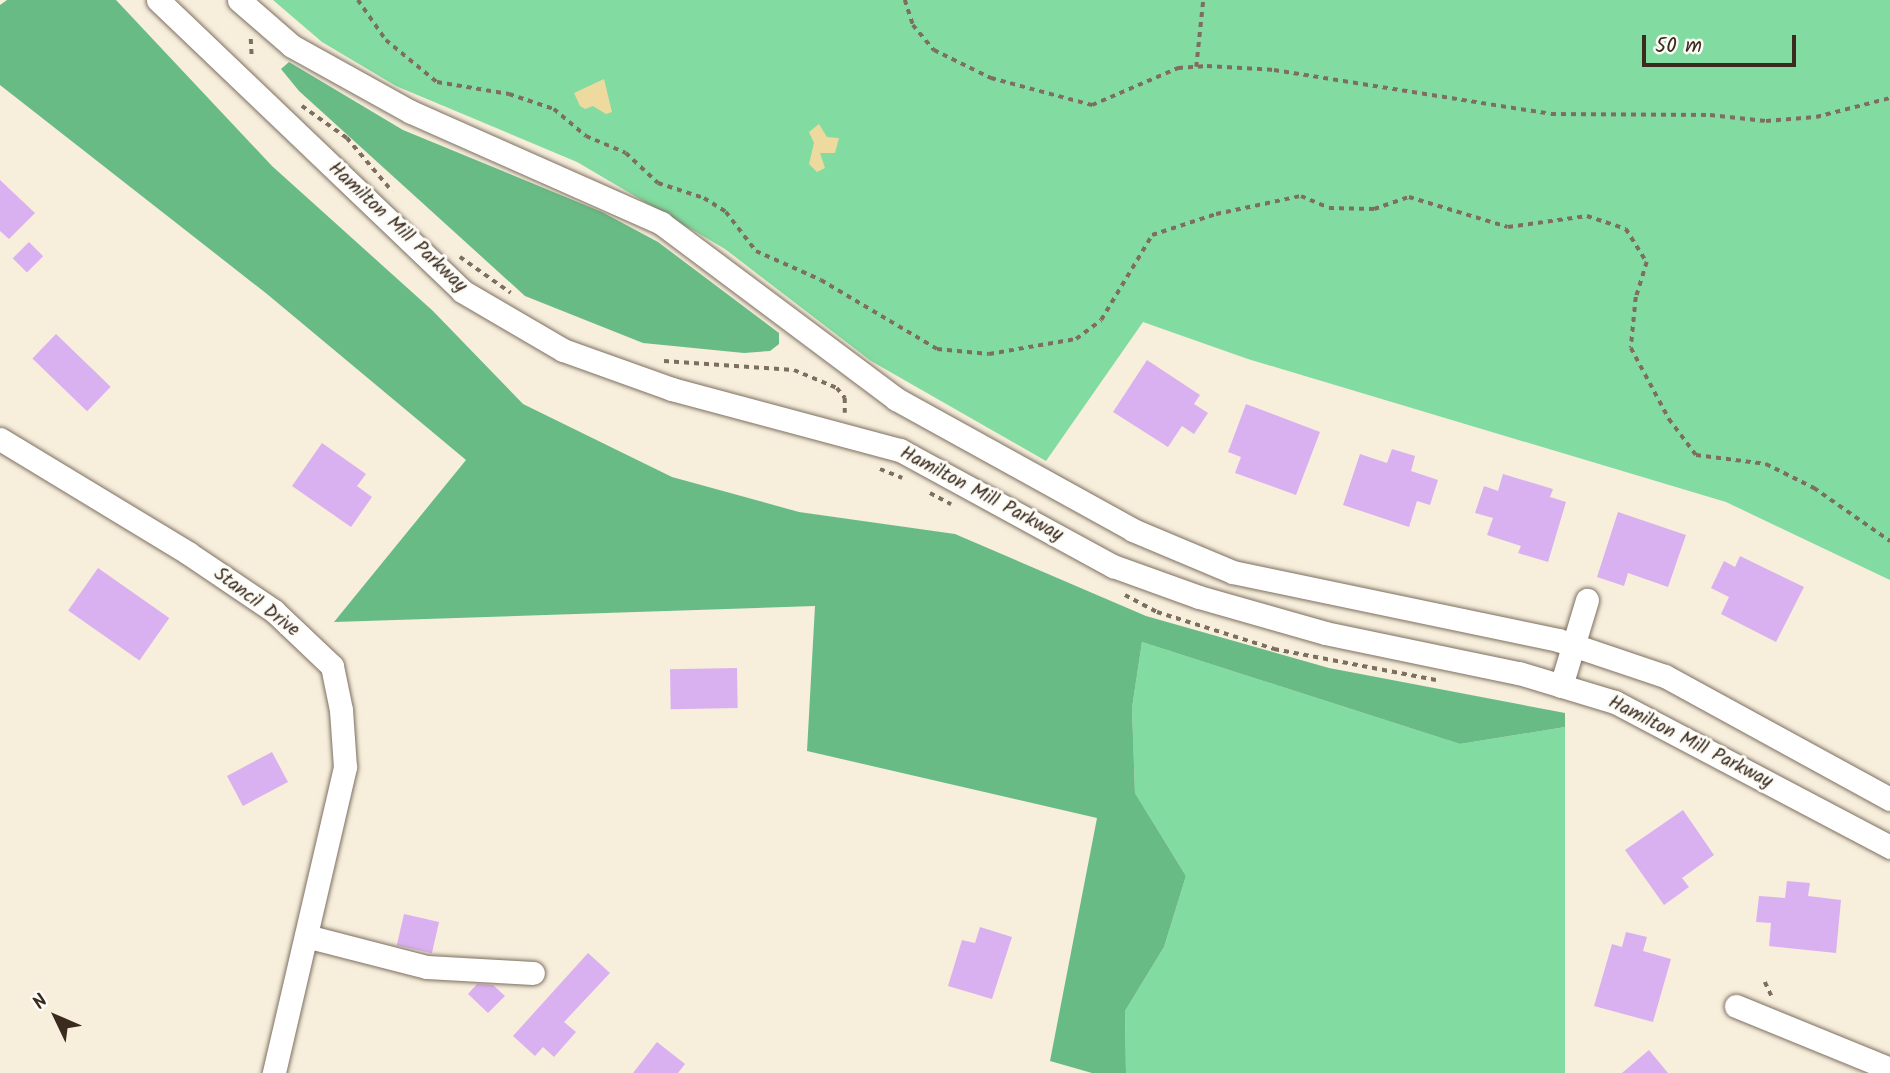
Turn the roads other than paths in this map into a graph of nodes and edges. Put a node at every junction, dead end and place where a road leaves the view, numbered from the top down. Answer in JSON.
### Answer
{"nodes":[{"id":1,"x":158,"y":0,"type":"edge"},
{"id":2,"x":239,"y":0,"type":"edge"},
{"id":3,"x":0,"y":439,"type":"edge"},
{"id":4,"x":1587,"y":600,"type":"dead end"},
{"id":5,"x":1573,"y":645,"type":"junction"},
{"id":6,"x":1561,"y":686,"type":"junction"},
{"id":7,"x":1890,"y":799,"type":"edge"},
{"id":8,"x":1890,"y":847,"type":"edge"},
{"id":9,"x":306,"y":936,"type":"junction"},
{"id":10,"x":533,"y":973,"type":"dead end"},
{"id":11,"x":1736,"y":1006,"type":"dead end"},
{"id":12,"x":1890,"y":1069,"type":"edge"},
{"id":13,"x":274,"y":1073,"type":"edge"}],
"edges":[{"from":1,"to":6,"type":"street","name":"Hamilton Mill Parkway"},
{"from":2,"to":5,"type":"street"},
{"from":3,"to":9,"type":"street","name":"Stancil Drive"},
{"from":4,"to":5,"type":"street"},
{"from":5,"to":6,"type":"street"},
{"from":5,"to":7,"type":"street"},
{"from":6,"to":8,"type":"street","name":"Hamilton Mill Parkway"},
{"from":9,"to":10,"type":"street"},
{"from":9,"to":13,"type":"street","name":"Stancil Drive"},
{"from":11,"to":12,"type":"street"}]}
